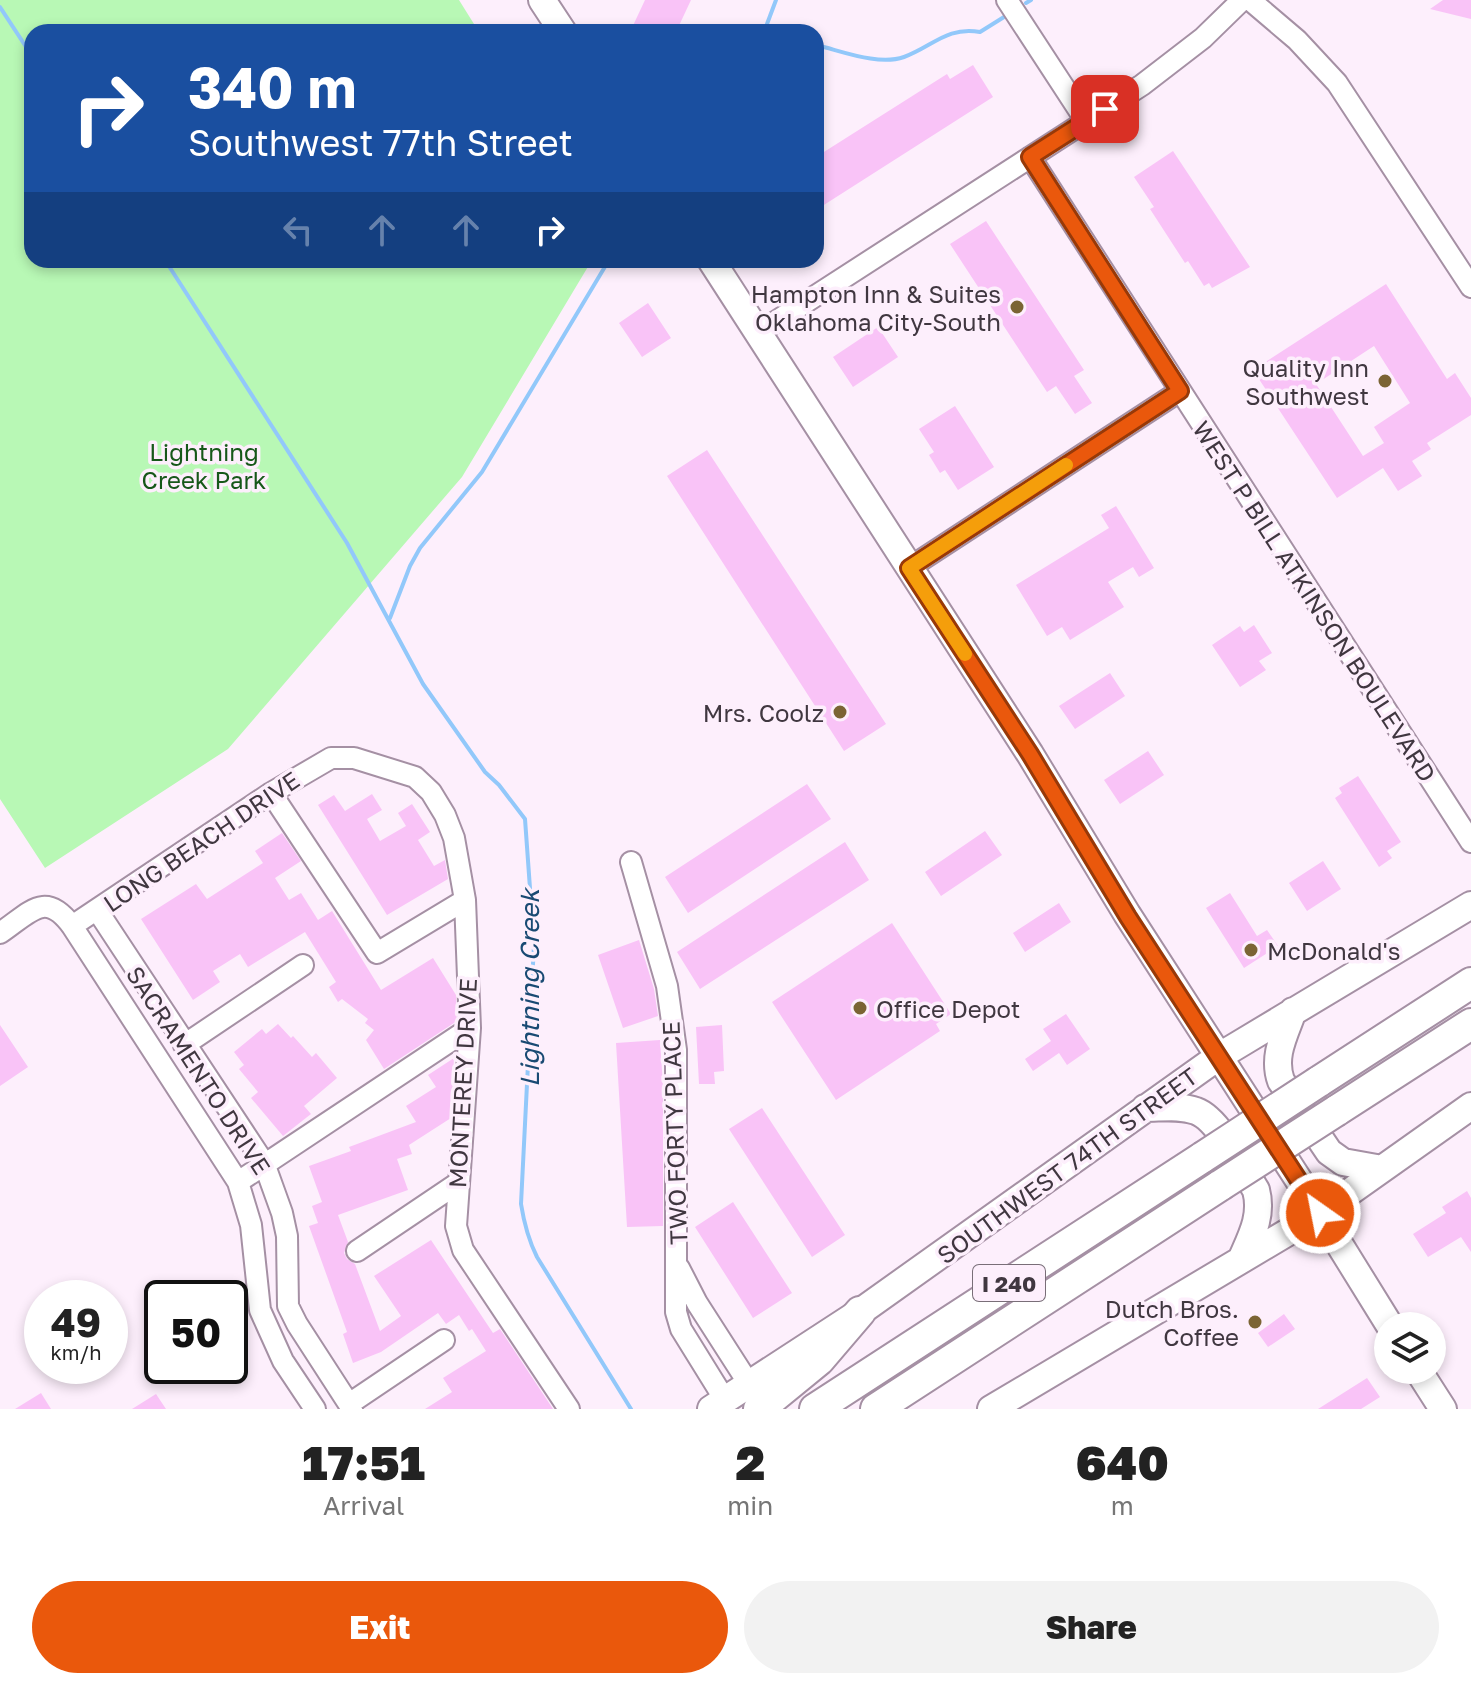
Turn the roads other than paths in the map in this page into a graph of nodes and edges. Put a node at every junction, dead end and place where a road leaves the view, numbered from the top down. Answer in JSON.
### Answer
{"nodes":[{"id":1,"x":542,"y":0,"type":"edge"},
{"id":2,"x":1007,"y":0,"type":"edge"},
{"id":3,"x":1242,"y":0,"type":"edge"},
{"id":4,"x":1250,"y":0,"type":"edge"},
{"id":5,"x":558,"y":24,"type":"edge"},
{"id":6,"x":1086,"y":121,"type":"junction"},
{"id":7,"x":1030,"y":157,"type":"junction"},
{"id":8,"x":716,"y":268,"type":"edge"},
{"id":9,"x":1471,"y":287,"type":"edge"},
{"id":10,"x":758,"y":333,"type":"junction"},
{"id":11,"x":1180,"y":391,"type":"junction"},
{"id":12,"x":909,"y":568,"type":"junction"},
{"id":13,"x":331,"y":758,"type":"joint"},
{"id":14,"x":271,"y":793,"type":"junction"},
{"id":15,"x":1471,"y":842,"type":"edge"},
{"id":16,"x":631,"y":862,"type":"dead end"},
{"id":17,"x":465,"y":900,"type":"junction"},
{"id":18,"x":1471,"y":905,"type":"edge"},
{"id":19,"x":97,"y":910,"type":"junction"},
{"id":20,"x":72,"y":926,"type":"junction"},
{"id":21,"x":0,"y":933,"type":"edge"},
{"id":22,"x":303,"y":965,"type":"dead end"},
{"id":23,"x":1471,"y":983,"type":"edge"},
{"id":24,"x":1293,"y":1011,"type":"junction"},
{"id":25,"x":1471,"y":1024,"type":"edge"},
{"id":26,"x":470,"y":1028,"type":"junction"},
{"id":27,"x":184,"y":1045,"type":"junction"},
{"id":28,"x":1218,"y":1057,"type":"junction"},
{"id":29,"x":1471,"y":1106,"type":"edge"},
{"id":30,"x":1145,"y":1108,"type":"junction"},
{"id":31,"x":264,"y":1163,"type":"junction"},
{"id":32,"x":1382,"y":1169,"type":"junction"},
{"id":33,"x":238,"y":1182,"type":"junction"},
{"id":34,"x":458,"y":1183,"type":"junction"},
{"id":35,"x":1320,"y":1213,"type":"junction"},
{"id":36,"x":357,"y":1251,"type":"dead end"},
{"id":37,"x":1241,"y":1260,"type":"junction"},
{"id":38,"x":678,"y":1264,"type":"junction"},
{"id":39,"x":860,"y":1312,"type":"joint"},
{"id":40,"x":1381,"y":1312,"type":"edge"},
{"id":41,"x":444,"y":1340,"type":"dead end"},
{"id":42,"x":1427,"y":1384,"type":"edge"},
{"id":43,"x":754,"y":1396,"type":"edge"},
{"id":44,"x":718,"y":1404,"type":"edge"},
{"id":45,"x":351,"y":1407,"type":"edge"},
{"id":46,"x":315,"y":1409,"type":"edge"},
{"id":47,"x":569,"y":1409,"type":"edge"},
{"id":48,"x":815,"y":1409,"type":"edge"},
{"id":49,"x":876,"y":1409,"type":"edge"},
{"id":50,"x":991,"y":1409,"type":"edge"},
{"id":51,"x":1443,"y":1409,"type":"edge"}],
"edges":[{"from":1,"to":5,"type":"main road"},
{"from":2,"to":6,"type":"street"},
{"from":3,"to":6,"type":"street"},
{"from":4,"to":9,"type":"street"},
{"from":6,"to":7,"type":"street"},
{"from":7,"to":10,"type":"street"},
{"from":7,"to":11,"type":"street","name":"WEST P BILL ATKINSON BOULEVARD"},
{"from":8,"to":10,"type":"main road"},
{"from":10,"to":12,"type":"main road"},
{"from":11,"to":12,"type":"street"},
{"from":11,"to":15,"type":"street","name":"WEST P BILL ATKINSON BOULEVARD"},
{"from":12,"to":28,"type":"main road"},
{"from":13,"to":14,"type":"street","name":"LONG BEACH DRIVE"},
{"from":13,"to":17,"type":"street","name":"MONTEREY DRIVE"},
{"from":14,"to":17,"type":"street"},
{"from":14,"to":19,"type":"street","name":"LONG BEACH DRIVE"},
{"from":16,"to":38,"type":"street","name":"TWO FORTY PLACE"},
{"from":17,"to":26,"type":"street","name":"MONTEREY DRIVE"},
{"from":18,"to":24,"type":"main road","name":"SOUTHWEST 74TH STREET"},
{"from":19,"to":20,"type":"street","name":"LONG BEACH DRIVE"},
{"from":19,"to":27,"type":"street","name":"SACRAMENTO DRIVE"},
{"from":20,"to":21,"type":"street"},
{"from":20,"to":33,"type":"street"},
{"from":22,"to":27,"type":"street"},
{"from":23,"to":48,"type":"highway","number":"I 240","bridge":true},
{"from":24,"to":28,"type":"main road","name":"SOUTHWEST 74TH STREET"},
{"from":24,"to":32,"type":"main road"},
{"from":25,"to":49,"type":"highway","number":"I 240","bridge":true},
{"from":26,"to":31,"type":"street"},
{"from":26,"to":34,"type":"street","name":"MONTEREY DRIVE"},
{"from":27,"to":31,"type":"street","name":"SACRAMENTO DRIVE"},
{"from":28,"to":30,"type":"main road","name":"SOUTHWEST 74TH STREET"},
{"from":28,"to":35,"type":"main road"},
{"from":29,"to":32,"type":"main road"},
{"from":30,"to":37,"type":"main road"},
{"from":30,"to":39,"type":"main road","name":"SOUTHWEST 74TH STREET"},
{"from":31,"to":33,"type":"street"},
{"from":31,"to":45,"type":"street","name":"SACRAMENTO DRIVE"},
{"from":32,"to":35,"type":"main road"},
{"from":33,"to":46,"type":"street"},
{"from":34,"to":36,"type":"street"},
{"from":34,"to":47,"type":"street","name":"MONTEREY DRIVE"},
{"from":35,"to":37,"type":"main road"},
{"from":35,"to":40,"type":"main road"},
{"from":37,"to":50,"type":"main road"},
{"from":38,"to":43,"type":"street","name":"TWO FORTY PLACE"},
{"from":38,"to":44,"type":"street","name":"TWO FORTY PLACE"},
{"from":39,"to":43,"type":"highway"},
{"from":41,"to":45,"type":"street"},
{"from":42,"to":51,"type":"main road"},
{"from":43,"to":44,"type":"main road"}]}
